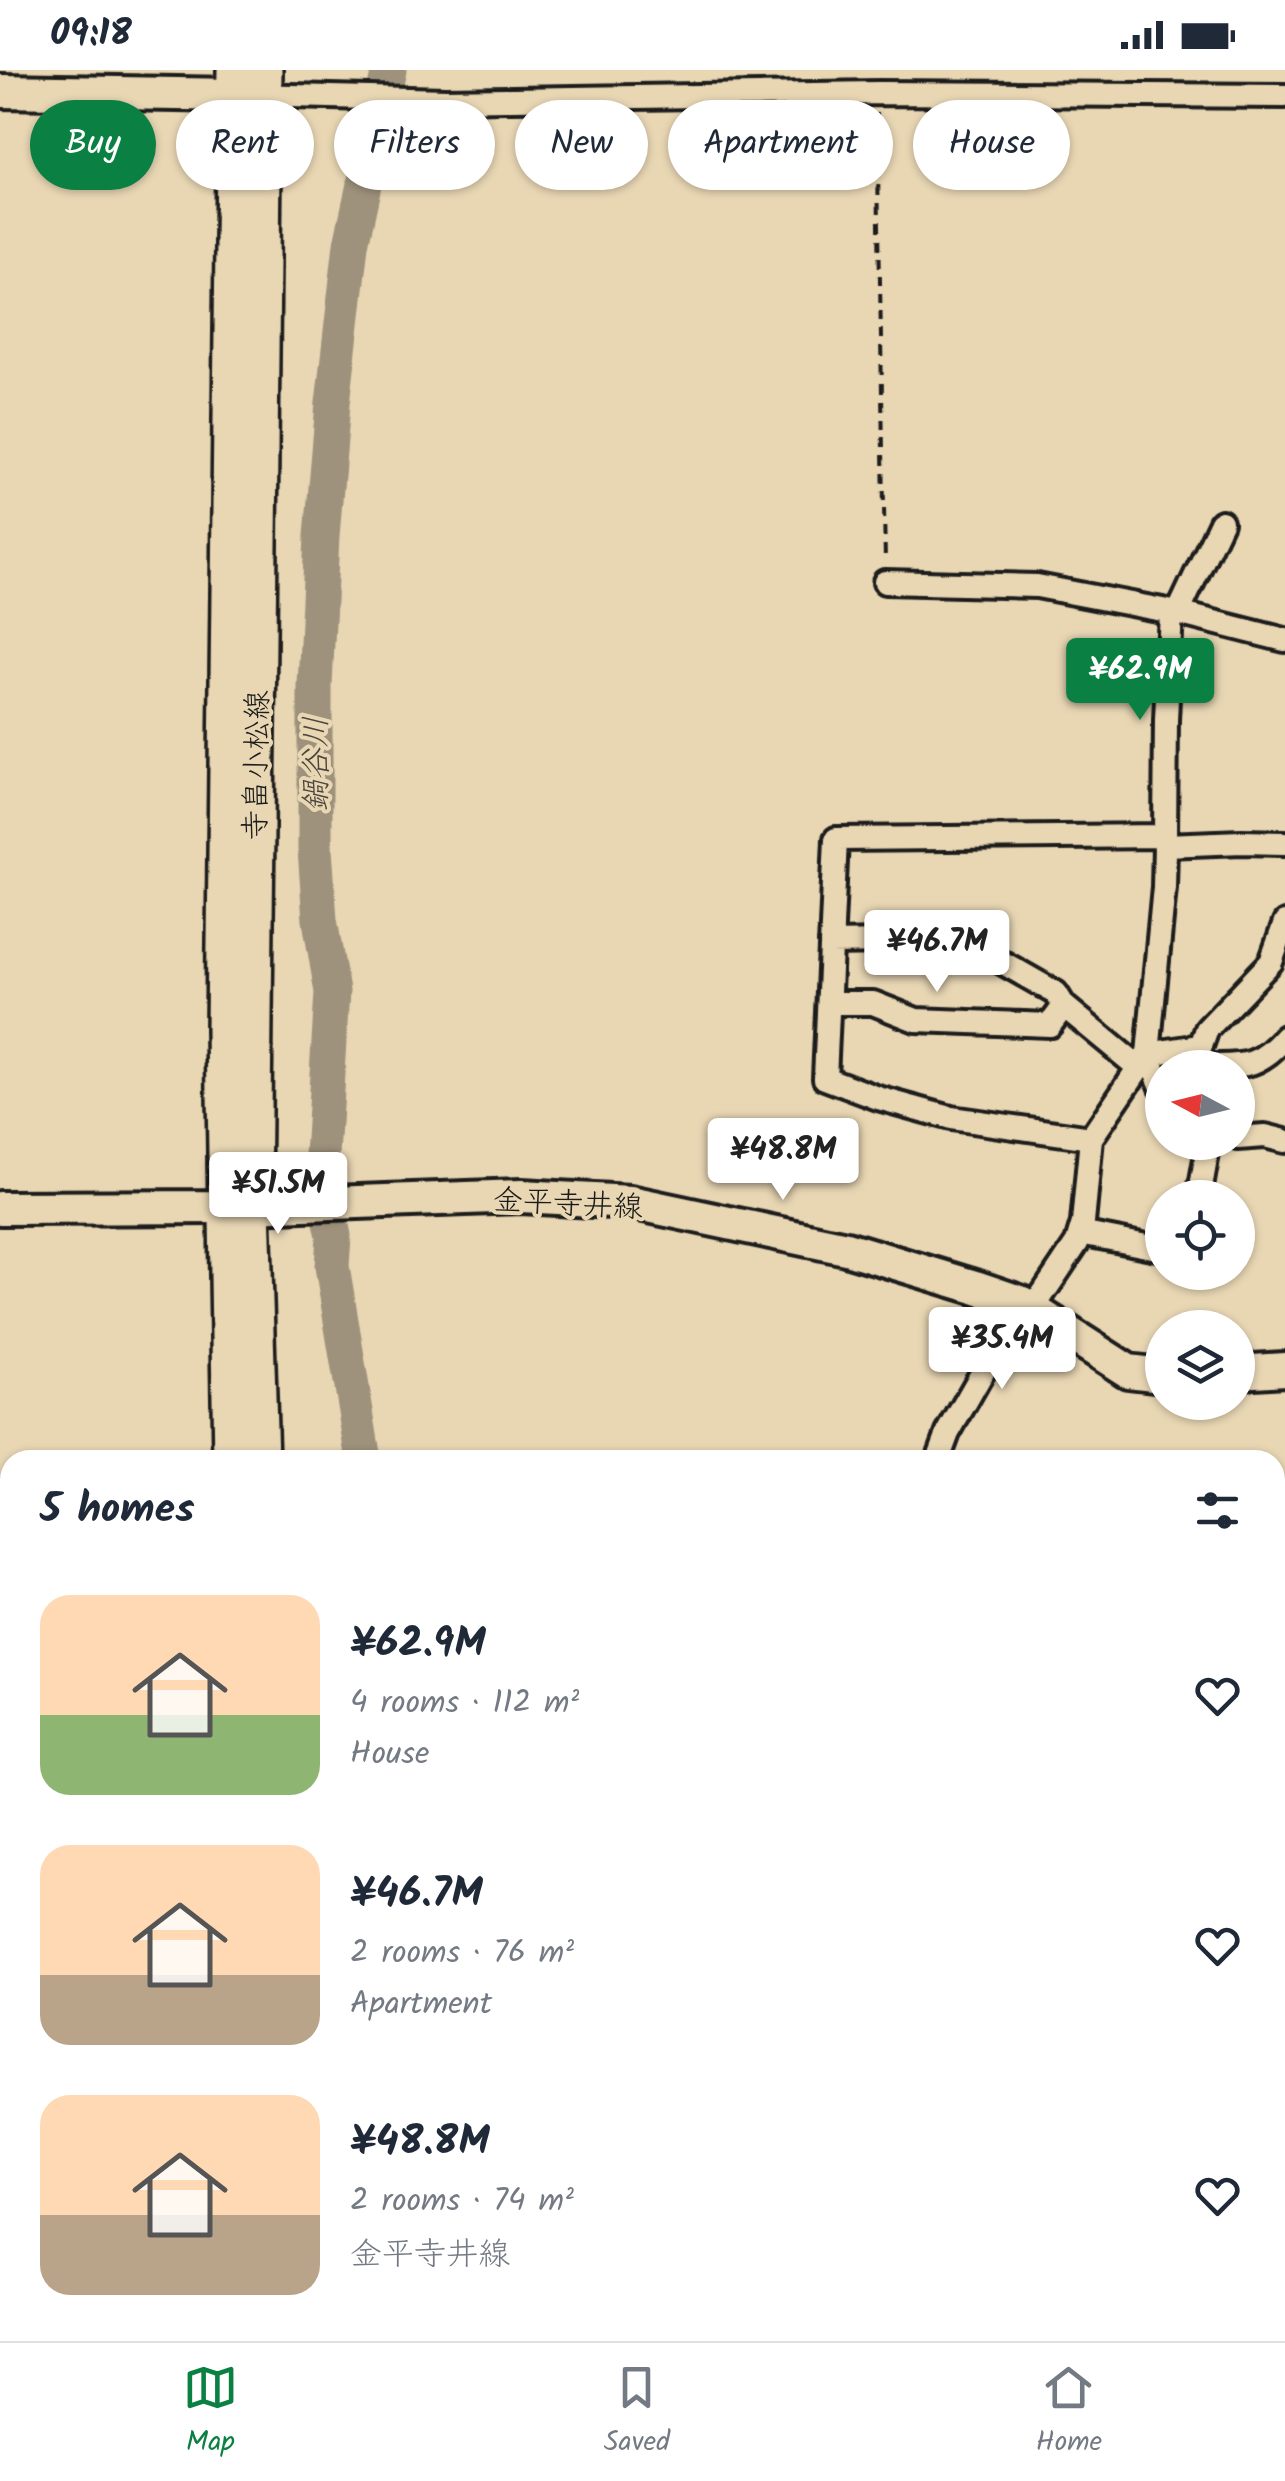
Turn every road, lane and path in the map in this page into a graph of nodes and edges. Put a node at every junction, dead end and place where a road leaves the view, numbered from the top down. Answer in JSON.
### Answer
{"nodes":[{"id":1,"x":249,"y":83,"type":"edge"},
{"id":2,"x":0,"y":92,"type":"edge"},
{"id":3,"x":877,"y":93,"type":"junction"},
{"id":4,"x":1285,"y":96,"type":"edge"},
{"id":5,"x":1221,"y":522,"type":"dead end"},
{"id":6,"x":886,"y":582,"type":"joint"},
{"id":7,"x":1174,"y":612,"type":"junction"},
{"id":8,"x":1285,"y":640,"type":"edge"},
{"id":9,"x":1165,"y":841,"type":"junction"},
{"id":10,"x":1285,"y":843,"type":"edge"},
{"id":11,"x":1285,"y":923,"type":"edge"},
{"id":12,"x":831,"y":943,"type":"junction"},
{"id":13,"x":1278,"y":967,"type":"edge"},
{"id":14,"x":828,"y":1003,"type":"junction"},
{"id":15,"x":1064,"y":1006,"type":"junction"},
{"id":16,"x":1285,"y":1037,"type":"edge"},
{"id":17,"x":1199,"y":1050,"type":"edge"},
{"id":18,"x":1144,"y":1061,"type":"junction"},
{"id":19,"x":1255,"y":1063,"type":"edge"},
{"id":20,"x":1255,"y":1137,"type":"edge"},
{"id":21,"x":1091,"y":1138,"type":"junction"},
{"id":22,"x":1285,"y":1141,"type":"edge"},
{"id":23,"x":238,"y":1207,"type":"junction"},
{"id":24,"x":0,"y":1208,"type":"edge"},
{"id":25,"x":1080,"y":1234,"type":"junction"},
{"id":26,"x":1145,"y":1247,"type":"edge"},
{"id":27,"x":1027,"y":1307,"type":"junction"},
{"id":28,"x":1285,"y":1370,"type":"edge"},
{"id":29,"x":1255,"y":1371,"type":"edge"},
{"id":30,"x":1145,"y":1374,"type":"edge"},
{"id":31,"x":230,"y":1450,"type":"edge"},
{"id":32,"x":259,"y":1450,"type":"edge"},
{"id":33,"x":942,"y":1450,"type":"edge"}],
"edges":[{"from":1,"to":2,"type":"main road"},
{"from":1,"to":3,"type":"street"},
{"from":1,"to":23,"type":"main road","name":"寺畠小松線"},
{"from":3,"to":4,"type":"street"},
{"from":3,"to":6,"type":"path"},
{"from":5,"to":7,"type":"street"},
{"from":6,"to":7,"type":"street"},
{"from":7,"to":8,"type":"street"},
{"from":7,"to":9,"type":"street"},
{"from":9,"to":10,"type":"street"},
{"from":9,"to":12,"type":"street"},
{"from":9,"to":18,"type":"street"},
{"from":11,"to":13,"type":"street"},
{"from":12,"to":14,"type":"street"},
{"from":12,"to":15,"type":"street"},
{"from":13,"to":17,"type":"street"},
{"from":14,"to":15,"type":"street"},
{"from":14,"to":21,"type":"street"},
{"from":15,"to":18,"type":"street"},
{"from":16,"to":19,"type":"street"},
{"from":18,"to":21,"type":"street"},
{"from":20,"to":22,"type":"street"},
{"from":21,"to":25,"type":"street"},
{"from":23,"to":24,"type":"main road","name":"金平寺井線"},
{"from":23,"to":27,"type":"main road","name":"金平寺井線"},
{"from":23,"to":31,"type":"main road","name":"寺畠小松線"},
{"from":23,"to":32,"type":"main road","name":"寺畠小松線"},
{"from":25,"to":26,"type":"street"},
{"from":25,"to":27,"type":"street"},
{"from":27,"to":30,"type":"main road","name":"金平寺井線"},
{"from":27,"to":33,"type":"street"},
{"from":28,"to":29,"type":"main road"}]}
